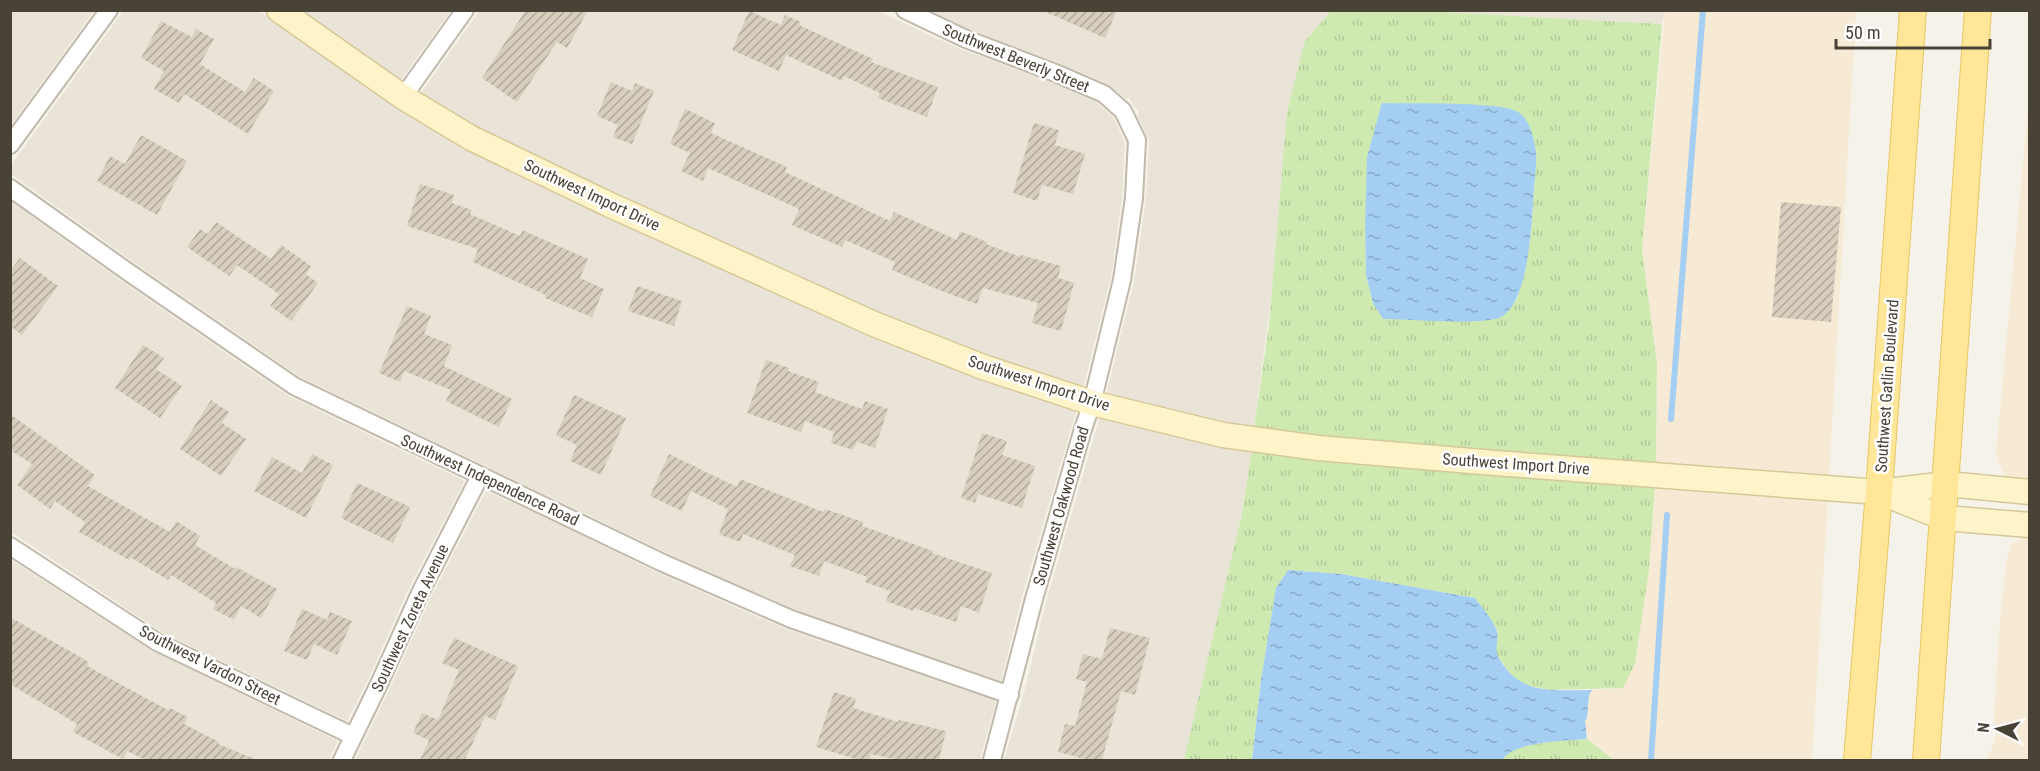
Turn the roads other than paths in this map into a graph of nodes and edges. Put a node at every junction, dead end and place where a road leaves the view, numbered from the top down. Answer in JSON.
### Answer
{"nodes":[{"id":1,"x":109,"y":10,"type":"edge"},
{"id":2,"x":279,"y":10,"type":"edge"},
{"id":3,"x":465,"y":10,"type":"edge"},
{"id":4,"x":905,"y":10,"type":"edge"},
{"id":5,"x":1913,"y":10,"type":"edge"},
{"id":6,"x":1978,"y":10,"type":"edge"},
{"id":7,"x":403,"y":97,"type":"junction"},
{"id":8,"x":1123,"y":111,"type":"joint"},
{"id":9,"x":10,"y":145,"type":"edge"},
{"id":10,"x":10,"y":188,"type":"edge"},
{"id":11,"x":1092,"y":403,"type":"junction"},
{"id":12,"x":480,"y":476,"type":"junction"},
{"id":13,"x":1947,"y":484,"type":"junction"},
{"id":14,"x":1880,"y":492,"type":"junction"},
{"id":15,"x":2030,"y":492,"type":"edge"},
{"id":16,"x":1944,"y":518,"type":"junction"},
{"id":17,"x":2030,"y":525,"type":"edge"},
{"id":18,"x":10,"y":546,"type":"edge"},
{"id":19,"x":1010,"y":695,"type":"junction"},
{"id":20,"x":353,"y":736,"type":"junction"},
{"id":21,"x":342,"y":760,"type":"edge"},
{"id":22,"x":992,"y":760,"type":"edge"},
{"id":23,"x":1857,"y":760,"type":"edge"},
{"id":24,"x":1926,"y":760,"type":"edge"}],
"edges":[{"from":1,"to":9,"type":"street"},
{"from":2,"to":7,"type":"street","name":"Southwest Import Drive"},
{"from":3,"to":7,"type":"street"},
{"from":4,"to":8,"type":"street","name":"Southwest Beverly Street"},
{"from":5,"to":14,"type":"main road","name":"Southwest Gatlin Boulevard"},
{"from":6,"to":13,"type":"main road"},
{"from":7,"to":11,"type":"street","name":"Southwest Import Drive"},
{"from":8,"to":11,"type":"street","name":"Southwest Oakwood Road"},
{"from":10,"to":12,"type":"street","name":"Southwest Independence Road"},
{"from":11,"to":14,"type":"street","name":"Southwest Import Drive"},
{"from":11,"to":19,"type":"street","name":"Southwest Oakwood Road"},
{"from":12,"to":19,"type":"street","name":"Southwest Independence Road"},
{"from":12,"to":20,"type":"street","name":"Southwest Zoreta Avenue"},
{"from":13,"to":14,"type":"street","name":"Southwest Import Drive"},
{"from":13,"to":15,"type":"street","name":"Southwest Import Drive"},
{"from":13,"to":16,"type":"main road"},
{"from":14,"to":16,"type":"street","name":"Southwest Import Drive"},
{"from":14,"to":23,"type":"main road","name":"Southwest Gatlin Boulevard"},
{"from":16,"to":17,"type":"street","name":"Southwest Import Drive"},
{"from":16,"to":24,"type":"main road"},
{"from":18,"to":20,"type":"street","name":"Southwest Vardon Street"},
{"from":19,"to":22,"type":"street","name":"Southwest Oakwood Road"},
{"from":20,"to":21,"type":"street","name":"Southwest Zoreta Avenue"}]}
